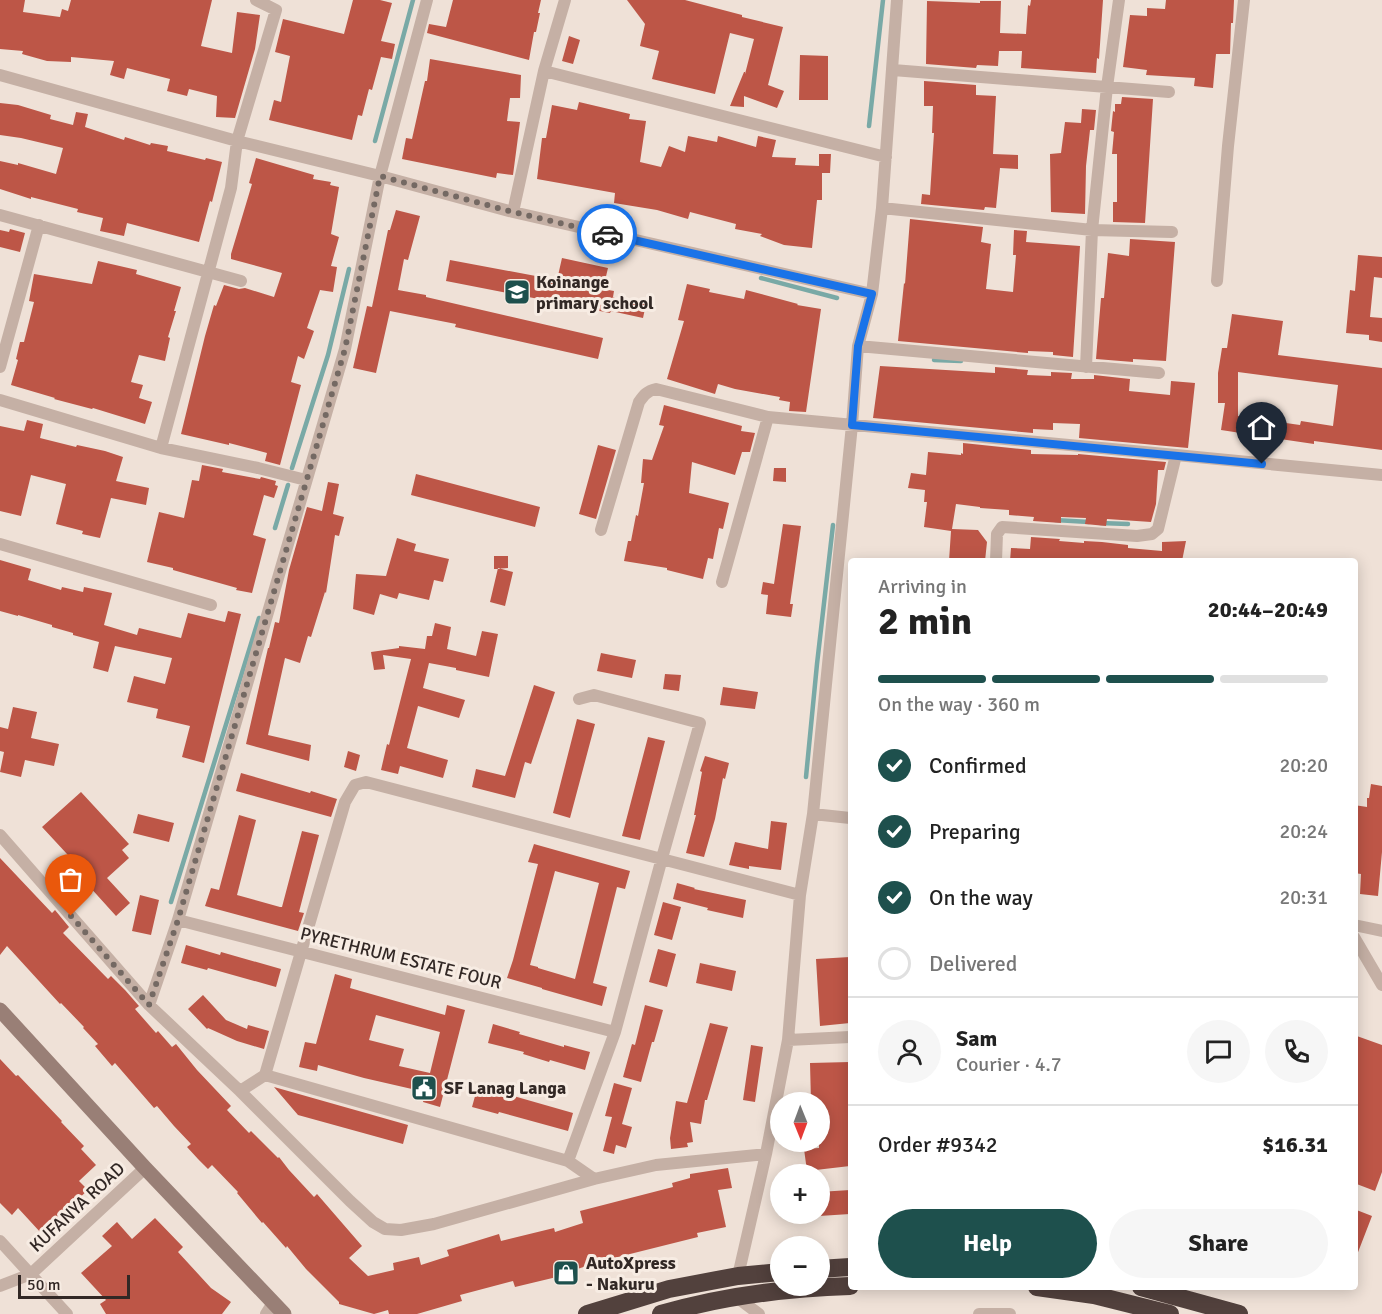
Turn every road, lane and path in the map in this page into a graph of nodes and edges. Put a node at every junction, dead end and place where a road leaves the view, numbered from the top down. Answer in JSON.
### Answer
{"nodes":[{"id":1,"x":256,"y":0,"type":"edge"},
{"id":2,"x":428,"y":0,"type":"edge"},
{"id":3,"x":565,"y":0,"type":"edge"},
{"id":4,"x":897,"y":0,"type":"edge"},
{"id":5,"x":1119,"y":0,"type":"edge"},
{"id":6,"x":1244,"y":0,"type":"edge"},
{"id":7,"x":893,"y":70,"type":"junction"},
{"id":8,"x":544,"y":71,"type":"junction"},
{"id":9,"x":0,"y":75,"type":"edge"},
{"id":10,"x":1107,"y":87,"type":"junction"},
{"id":11,"x":1169,"y":92,"type":"dead end"},
{"id":12,"x":237,"y":141,"type":"junction"},
{"id":13,"x":886,"y":157,"type":"junction"},
{"id":14,"x":380,"y":176,"type":"junction"},
{"id":15,"x":882,"y":208,"type":"junction"},
{"id":16,"x":513,"y":212,"type":"junction"},
{"id":17,"x":0,"y":215,"type":"edge"},
{"id":18,"x":39,"y":225,"type":"junction"},
{"id":19,"x":1092,"y":230,"type":"junction"},
{"id":20,"x":1172,"y":232,"type":"dead end"},
{"id":21,"x":208,"y":271,"type":"junction"},
{"id":22,"x":241,"y":281,"type":"dead end"},
{"id":23,"x":1217,"y":281,"type":"dead end"},
{"id":24,"x":872,"y":294,"type":"junction"},
{"id":25,"x":858,"y":346,"type":"junction"},
{"id":26,"x":0,"y":367,"type":"edge"},
{"id":27,"x":1086,"y":367,"type":"junction"},
{"id":28,"x":1159,"y":373,"type":"dead end"},
{"id":29,"x":0,"y":400,"type":"edge"},
{"id":30,"x":768,"y":417,"type":"junction"},
{"id":31,"x":852,"y":425,"type":"junction"},
{"id":32,"x":161,"y":448,"type":"junction"},
{"id":33,"x":1176,"y":456,"type":"junction"},
{"id":34,"x":1382,"y":475,"type":"edge"},
{"id":35,"x":306,"y":480,"type":"junction"},
{"id":36,"x":601,"y":530,"type":"dead end"},
{"id":37,"x":0,"y":544,"type":"edge"},
{"id":38,"x":996,"y":558,"type":"edge"},
{"id":39,"x":722,"y":582,"type":"dead end"},
{"id":40,"x":211,"y":605,"type":"dead end"},
{"id":41,"x":579,"y":699,"type":"dead end"},
{"id":42,"x":813,"y":814,"type":"junction"},
{"id":43,"x":848,"y":818,"type":"edge"},
{"id":44,"x":0,"y":835,"type":"edge"},
{"id":45,"x":662,"y":858,"type":"junction"},
{"id":46,"x":800,"y":895,"type":"junction"},
{"id":47,"x":178,"y":920,"type":"junction"},
{"id":48,"x":1358,"y":926,"type":"edge"},
{"id":49,"x":1382,"y":931,"type":"edge"},
{"id":50,"x":1358,"y":944,"type":"edge"},
{"id":51,"x":301,"y":951,"type":"junction"},
{"id":52,"x":1382,"y":985,"type":"edge"},
{"id":53,"x":149,"y":1005,"type":"junction"},
{"id":54,"x":0,"y":1010,"type":"edge"},
{"id":55,"x":615,"y":1032,"type":"junction"},
{"id":56,"x":848,"y":1037,"type":"edge"},
{"id":57,"x":788,"y":1040,"type":"junction"},
{"id":58,"x":265,"y":1075,"type":"junction"},
{"id":59,"x":240,"y":1091,"type":"junction"},
{"id":60,"x":766,"y":1154,"type":"junction"},
{"id":61,"x":568,"y":1161,"type":"junction"},
{"id":62,"x":145,"y":1168,"type":"junction"},
{"id":63,"x":594,"y":1179,"type":"junction"},
{"id":64,"x":0,"y":1241,"type":"edge"},
{"id":65,"x":848,"y":1267,"type":"edge"},
{"id":66,"x":830,"y":1268,"type":"edge"},
{"id":67,"x":770,"y":1273,"type":"edge"},
{"id":68,"x":31,"y":1274,"type":"junction"},
{"id":69,"x":738,"y":1276,"type":"junction"},
{"id":70,"x":0,"y":1286,"type":"edge"},
{"id":71,"x":848,"y":1286,"type":"edge"},
{"id":72,"x":1058,"y":1290,"type":"edge"},
{"id":73,"x":1152,"y":1290,"type":"edge"},
{"id":74,"x":735,"y":1296,"type":"junction"},
{"id":75,"x":278,"y":1311,"type":"edge"},
{"id":76,"x":67,"y":1314,"type":"edge"},
{"id":77,"x":587,"y":1314,"type":"edge"},
{"id":78,"x":661,"y":1314,"type":"edge"},
{"id":79,"x":759,"y":1314,"type":"edge"},
{"id":80,"x":979,"y":1314,"type":"edge"},
{"id":81,"x":1010,"y":1314,"type":"edge"},
{"id":82,"x":1170,"y":1314,"type":"edge"},
{"id":83,"x":1239,"y":1314,"type":"edge"}],
"edges":[{"from":1,"to":12,"type":"street"},
{"from":2,"to":14,"type":"street"},
{"from":3,"to":8,"type":"street"},
{"from":4,"to":7,"type":"street"},
{"from":5,"to":10,"type":"street"},
{"from":6,"to":23,"type":"street"},
{"from":7,"to":10,"type":"street"},
{"from":7,"to":13,"type":"street"},
{"from":8,"to":13,"type":"street"},
{"from":8,"to":16,"type":"street"},
{"from":9,"to":12,"type":"street"},
{"from":10,"to":11,"type":"street"},
{"from":10,"to":19,"type":"street"},
{"from":12,"to":14,"type":"street"},
{"from":12,"to":21,"type":"street"},
{"from":13,"to":15,"type":"street"},
{"from":14,"to":16,"type":"street"},
{"from":14,"to":35,"type":"street"},
{"from":15,"to":19,"type":"street"},
{"from":15,"to":24,"type":"street"},
{"from":16,"to":24,"type":"street"},
{"from":17,"to":18,"type":"street"},
{"from":18,"to":21,"type":"street"},
{"from":18,"to":26,"type":"street"},
{"from":19,"to":20,"type":"street"},
{"from":19,"to":27,"type":"street"},
{"from":21,"to":22,"type":"street"},
{"from":21,"to":32,"type":"street"},
{"from":24,"to":25,"type":"street"},
{"from":25,"to":27,"type":"street"},
{"from":25,"to":31,"type":"street"},
{"from":27,"to":28,"type":"street"},
{"from":29,"to":32,"type":"street"},
{"from":30,"to":31,"type":"street"},
{"from":30,"to":36,"type":"street"},
{"from":30,"to":39,"type":"street"},
{"from":31,"to":33,"type":"street"},
{"from":31,"to":42,"type":"street"},
{"from":32,"to":35,"type":"street"},
{"from":33,"to":34,"type":"street"},
{"from":33,"to":38,"type":"street"},
{"from":35,"to":47,"type":"street"},
{"from":37,"to":40,"type":"street"},
{"from":41,"to":45,"type":"street"},
{"from":42,"to":43,"type":"street"},
{"from":42,"to":46,"type":"street"},
{"from":44,"to":53,"type":"street"},
{"from":45,"to":46,"type":"street"},
{"from":45,"to":51,"type":"street"},
{"from":45,"to":55,"type":"street"},
{"from":46,"to":57,"type":"street"},
{"from":47,"to":51,"type":"street","name":"PYRETHRUM ESTATE FOUR"},
{"from":47,"to":53,"type":"street"},
{"from":48,"to":49,"type":"street"},
{"from":50,"to":52,"type":"street"},
{"from":51,"to":55,"type":"street","name":"PYRETHRUM ESTATE FOUR"},
{"from":51,"to":58,"type":"street"},
{"from":53,"to":59,"type":"street"},
{"from":54,"to":62,"type":"street"},
{"from":55,"to":61,"type":"street"},
{"from":56,"to":57,"type":"street"},
{"from":57,"to":60,"type":"street"},
{"from":58,"to":59,"type":"street"},
{"from":58,"to":61,"type":"street"},
{"from":59,"to":63,"type":"street"},
{"from":60,"to":63,"type":"street"},
{"from":60,"to":69,"type":"street"},
{"from":61,"to":63,"type":"street"},
{"from":62,"to":68,"type":"street","name":"KUFANYA ROAD"},
{"from":62,"to":75,"type":"street"},
{"from":64,"to":68,"type":"street"},
{"from":65,"to":66,"type":"highway"},
{"from":67,"to":69,"type":"highway"},
{"from":68,"to":70,"type":"street","name":"KUFANYA ROAD"},
{"from":68,"to":76,"type":"street"},
{"from":69,"to":77,"type":"highway"},
{"from":71,"to":74,"type":"highway"},
{"from":72,"to":82,"type":"highway"},
{"from":73,"to":83,"type":"highway"},
{"from":74,"to":78,"type":"highway"},
{"from":74,"to":79,"type":"street"},
{"from":80,"to":81,"type":"street"}]}
